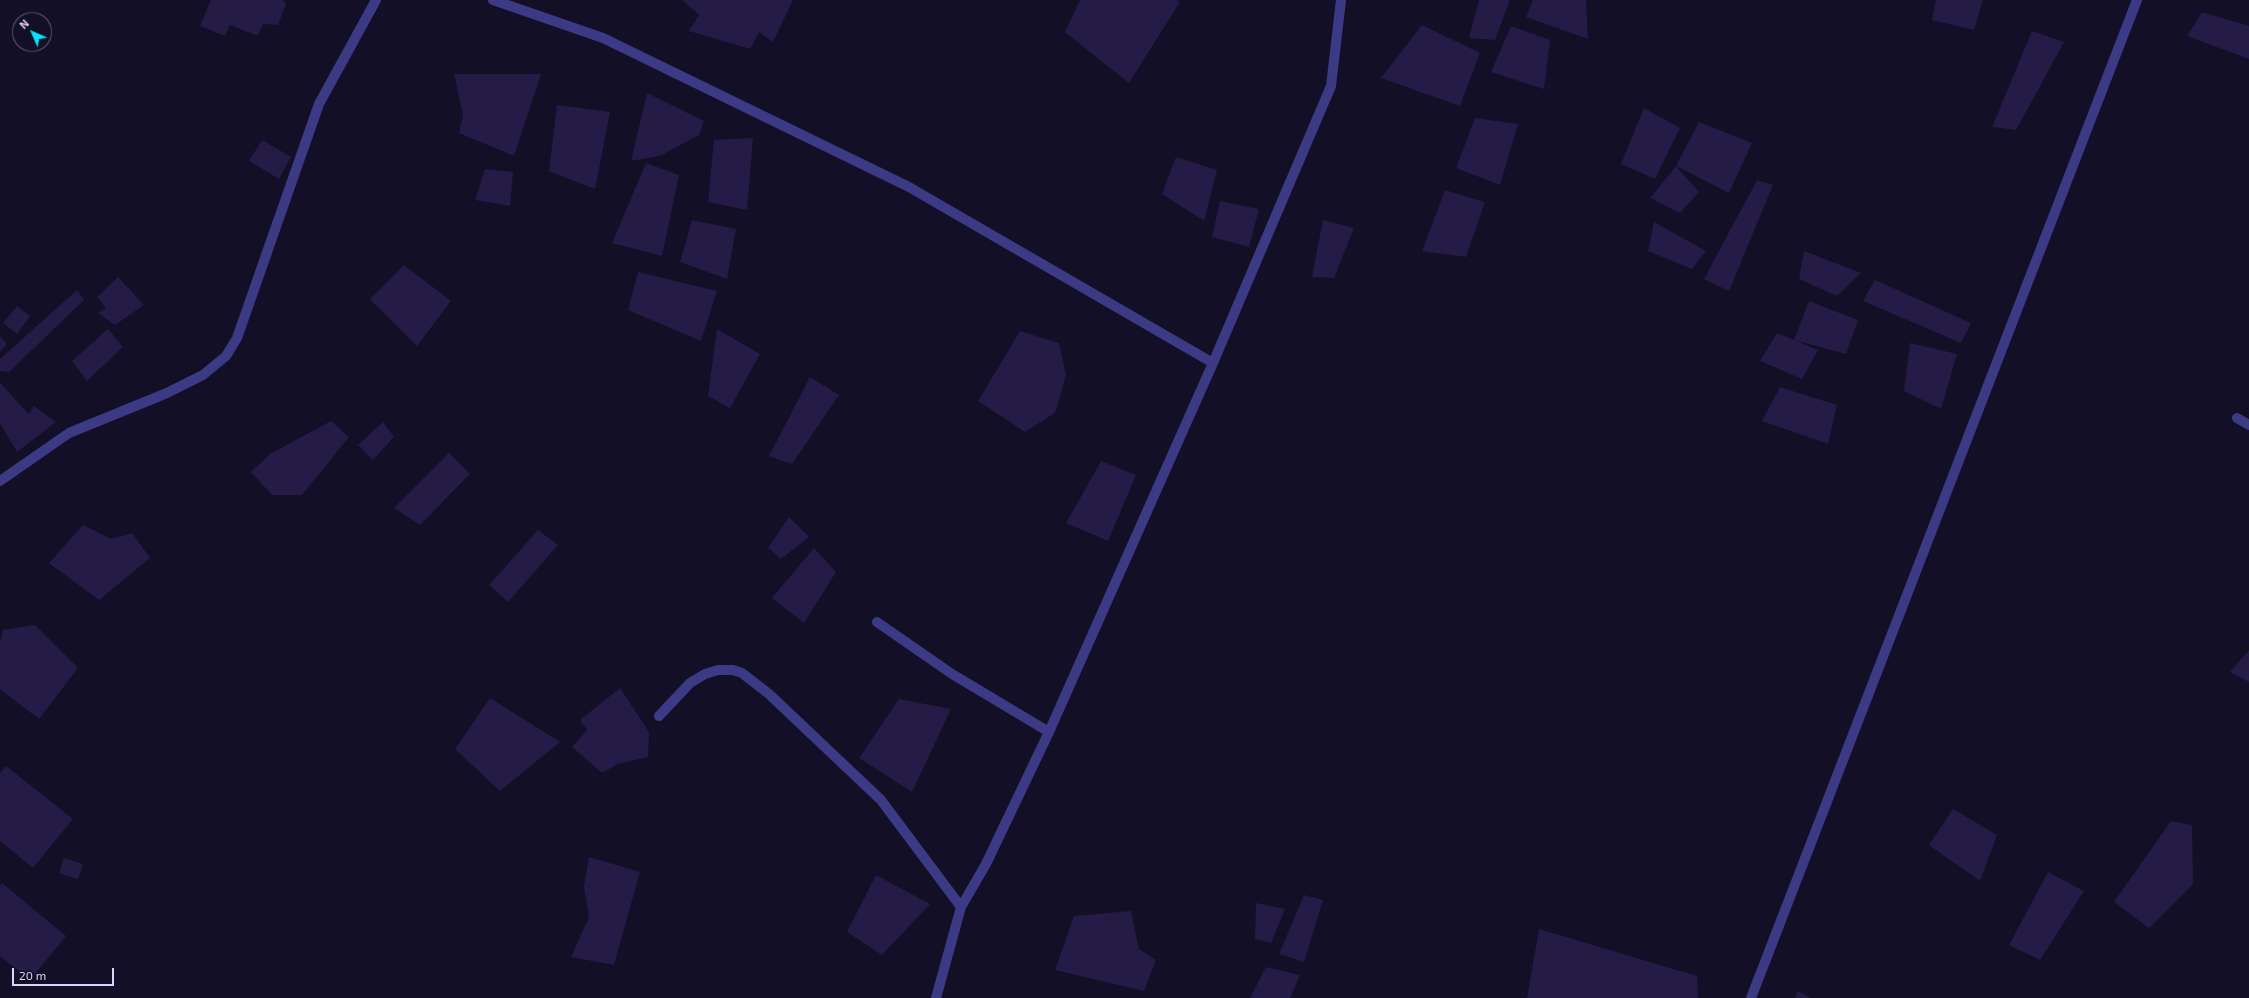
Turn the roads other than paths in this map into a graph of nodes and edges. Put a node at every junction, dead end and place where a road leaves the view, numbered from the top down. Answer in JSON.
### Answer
{"nodes":[{"id":1,"x":376,"y":0,"type":"edge"},
{"id":2,"x":493,"y":0,"type":"edge"},
{"id":3,"x":1342,"y":0,"type":"edge"},
{"id":4,"x":2137,"y":0,"type":"edge"},
{"id":5,"x":1212,"y":363,"type":"junction"},
{"id":6,"x":2237,"y":418,"type":"dead end"},
{"id":7,"x":2249,"y":425,"type":"edge"},
{"id":8,"x":2,"y":476,"type":"edge"},
{"id":9,"x":877,"y":622,"type":"dead end"},
{"id":10,"x":660,"y":716,"type":"dead end"},
{"id":11,"x":1049,"y":732,"type":"junction"},
{"id":12,"x":962,"y":907,"type":"junction"},
{"id":13,"x":936,"y":998,"type":"edge"},
{"id":14,"x":1751,"y":998,"type":"edge"}],
"edges":[{"from":1,"to":8,"type":"street"},
{"from":2,"to":5,"type":"street"},
{"from":3,"to":5,"type":"street"},
{"from":4,"to":14,"type":"street"},
{"from":5,"to":11,"type":"street"},
{"from":6,"to":7,"type":"street"},
{"from":9,"to":11,"type":"street"},
{"from":10,"to":12,"type":"street"},
{"from":11,"to":12,"type":"street"},
{"from":12,"to":13,"type":"street"}]}
